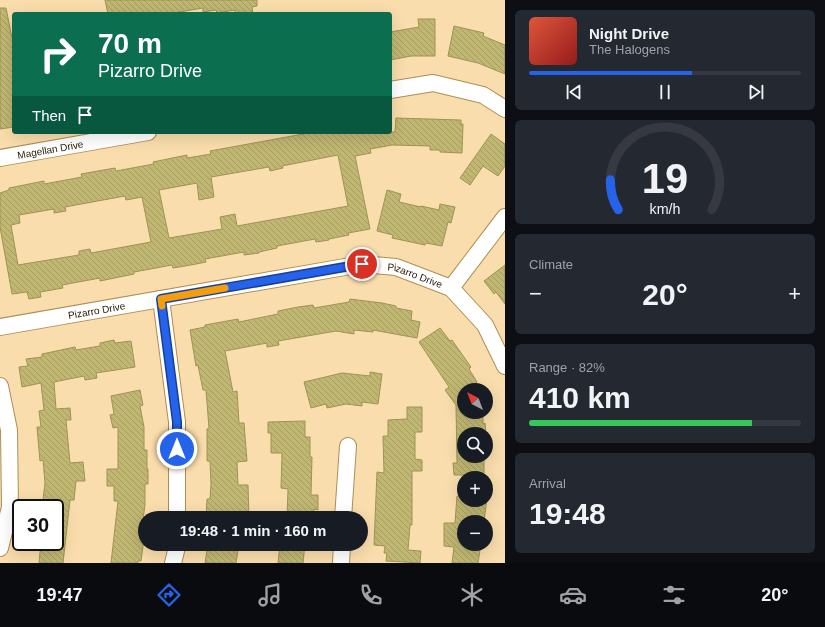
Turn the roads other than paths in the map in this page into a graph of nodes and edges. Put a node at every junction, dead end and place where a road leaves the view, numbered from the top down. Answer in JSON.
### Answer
{"nodes":[{"id":1,"x":392,"y":90,"type":"edge"},
{"id":2,"x":505,"y":109,"type":"edge"},
{"id":3,"x":137,"y":134,"type":"edge"},
{"id":4,"x":0,"y":158,"type":"edge"},
{"id":5,"x":505,"y":217,"type":"edge"},
{"id":6,"x":451,"y":288,"type":"junction"},
{"id":7,"x":161,"y":299,"type":"junction"},
{"id":8,"x":0,"y":327,"type":"edge"},
{"id":9,"x":505,"y":366,"type":"edge"},
{"id":10,"x":0,"y":386,"type":"edge"},
{"id":11,"x":348,"y":446,"type":"dead end"},
{"id":12,"x":177,"y":511,"type":"edge"},
{"id":13,"x":344,"y":511,"type":"edge"},
{"id":14,"x":0,"y":548,"type":"edge"},
{"id":15,"x":176,"y":551,"type":"edge"},
{"id":16,"x":342,"y":551,"type":"edge"},
{"id":17,"x":174,"y":563,"type":"edge"},
{"id":18,"x":341,"y":563,"type":"edge"}],
"edges":[{"from":1,"to":2,"type":"street"},
{"from":3,"to":4,"type":"street","name":"Magellan Drive"},
{"from":5,"to":6,"type":"street"},
{"from":6,"to":7,"type":"street","name":"Pizarro Drive"},
{"from":6,"to":9,"type":"street","name":"Pizarro Drive"},
{"from":7,"to":8,"type":"street","name":"Pizarro Drive"},
{"from":7,"to":12,"type":"street"},
{"from":10,"to":14,"type":"street"},
{"from":11,"to":13,"type":"street"},
{"from":15,"to":17,"type":"street"},
{"from":16,"to":18,"type":"street"}]}
